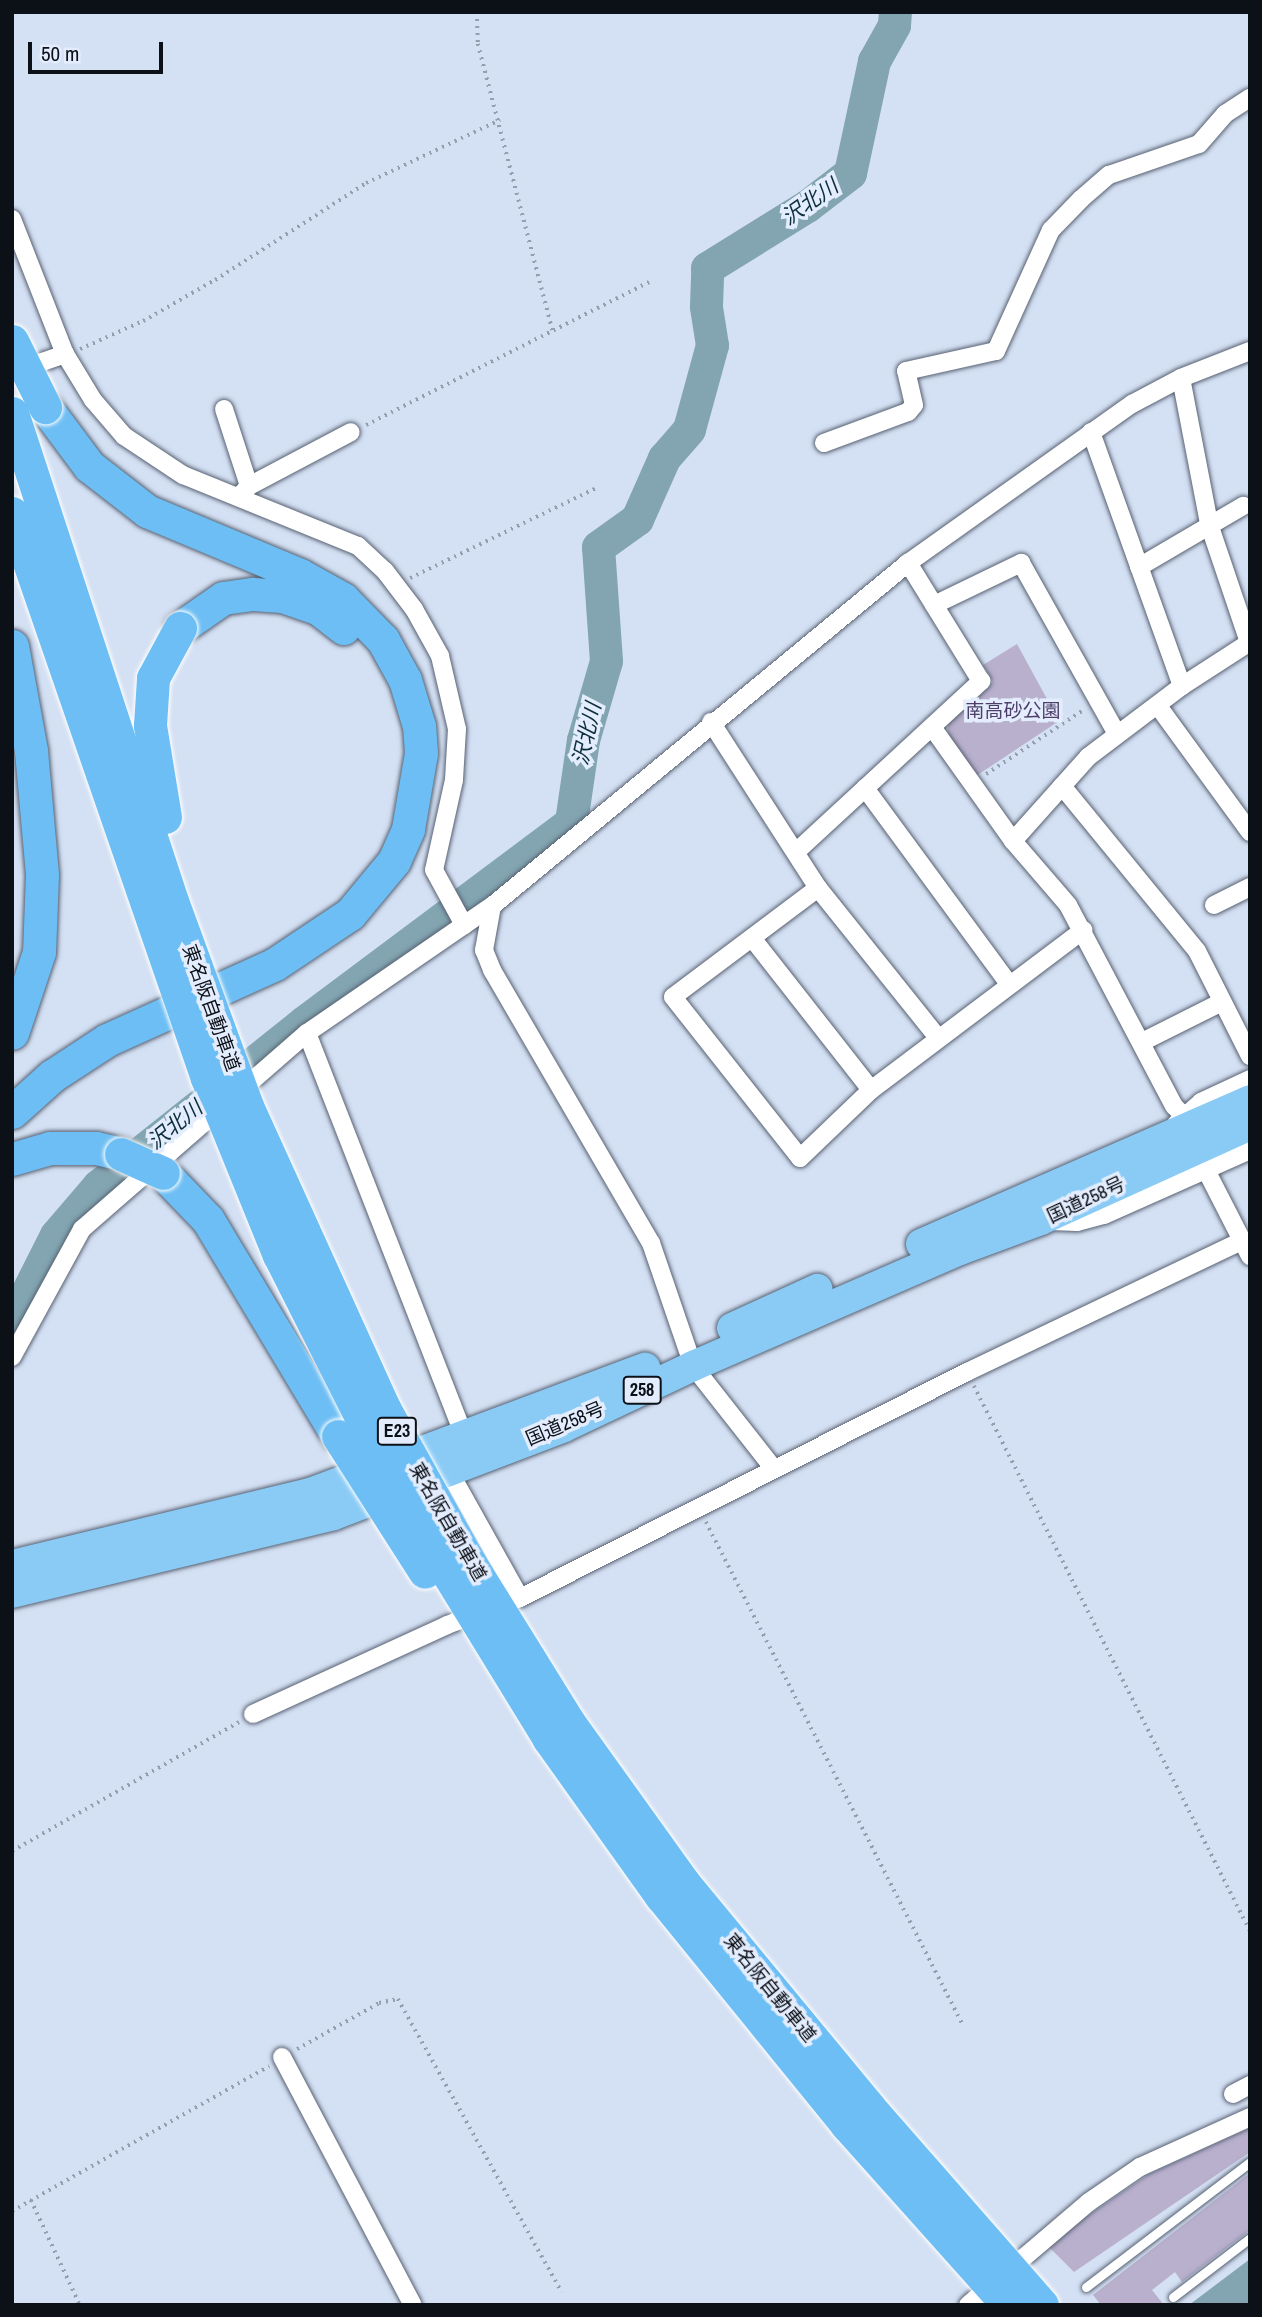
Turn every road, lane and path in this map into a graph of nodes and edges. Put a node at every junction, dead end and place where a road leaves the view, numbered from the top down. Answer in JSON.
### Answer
{"nodes":[{"id":1,"x":477,"y":12,"type":"edge"},
{"id":2,"x":1250,"y":98,"type":"edge"},
{"id":3,"x":500,"y":120,"type":"junction"},
{"id":4,"x":12,"y":219,"type":"edge"},
{"id":5,"x":651,"y":281,"type":"dead end"},
{"id":6,"x":553,"y":332,"type":"junction"},
{"id":7,"x":12,"y":341,"type":"edge"},
{"id":8,"x":1250,"y":351,"type":"edge"},
{"id":9,"x":65,"y":354,"type":"junction"},
{"id":10,"x":12,"y":372,"type":"edge"},
{"id":11,"x":1181,"y":378,"type":"junction"},
{"id":12,"x":224,"y":409,"type":"dead end"},
{"id":13,"x":12,"y":414,"type":"edge"},
{"id":14,"x":351,"y":432,"type":"joint"},
{"id":15,"x":1091,"y":432,"type":"junction"},
{"id":16,"x":824,"y":443,"type":"dead end"},
{"id":17,"x":598,"y":487,"type":"dead end"},
{"id":18,"x":244,"y":491,"type":"junction"},
{"id":19,"x":1243,"y":506,"type":"dead end"},
{"id":20,"x":12,"y":513,"type":"edge"},
{"id":21,"x":1209,"y":524,"type":"junction"},
{"id":22,"x":908,"y":563,"type":"junction"},
{"id":23,"x":1139,"y":567,"type":"junction"},
{"id":24,"x":396,"y":585,"type":"junction"},
{"id":25,"x":934,"y":605,"type":"junction"},
{"id":26,"x":1249,"y":643,"type":"edge"},
{"id":27,"x":12,"y":646,"type":"edge"},
{"id":28,"x":1182,"y":685,"type":"junction"},
{"id":29,"x":1098,"y":701,"type":"junction"},
{"id":30,"x":1158,"y":706,"type":"junction"},
{"id":31,"x":711,"y":722,"type":"junction"},
{"id":32,"x":932,"y":727,"type":"junction"},
{"id":33,"x":1118,"y":734,"type":"junction"},
{"id":34,"x":972,"y":783,"type":"junction"},
{"id":35,"x":1062,"y":786,"type":"junction"},
{"id":36,"x":865,"y":788,"type":"junction"},
{"id":37,"x":1250,"y":832,"type":"edge"},
{"id":38,"x":1013,"y":841,"type":"junction"},
{"id":39,"x":797,"y":850,"type":"junction"},
{"id":40,"x":1250,"y":887,"type":"edge"},
{"id":41,"x":818,"y":888,"type":"junction"},
{"id":42,"x":1214,"y":905,"type":"dead end"},
{"id":43,"x":492,"y":906,"type":"junction"},
{"id":44,"x":462,"y":922,"type":"junction"},
{"id":45,"x":1083,"y":930,"type":"junction"},
{"id":46,"x":752,"y":938,"type":"junction"},
{"id":47,"x":1008,"y":983,"type":"junction"},
{"id":48,"x":1222,"y":1002,"type":"junction"},
{"id":49,"x":12,"y":1033,"type":"edge"},
{"id":50,"x":307,"y":1033,"type":"junction"},
{"id":51,"x":938,"y":1038,"type":"junction"},
{"id":52,"x":1142,"y":1042,"type":"junction"},
{"id":53,"x":1250,"y":1056,"type":"edge"},
{"id":54,"x":1250,"y":1079,"type":"edge"},
{"id":55,"x":12,"y":1082,"type":"edge"},
{"id":56,"x":871,"y":1090,"type":"junction"},
{"id":57,"x":1250,"y":1100,"type":"edge"},
{"id":58,"x":12,"y":1111,"type":"edge"},
{"id":59,"x":1250,"y":1125,"type":"edge"},
{"id":60,"x":1174,"y":1126,"type":"junction"},
{"id":61,"x":1250,"y":1150,"type":"edge"},
{"id":62,"x":12,"y":1159,"type":"edge"},
{"id":63,"x":1206,"y":1170,"type":"junction"},
{"id":64,"x":285,"y":1190,"type":"junction"},
{"id":65,"x":1041,"y":1220,"type":"junction"},
{"id":66,"x":1246,"y":1248,"type":"edge"},
{"id":67,"x":12,"y":1357,"type":"edge"},
{"id":68,"x":690,"y":1358,"type":"junction"},
{"id":69,"x":967,"y":1372,"type":"junction"},
{"id":70,"x":465,"y":1439,"type":"junction"},
{"id":71,"x":774,"y":1469,"type":"junction"},
{"id":72,"x":449,"y":1471,"type":"junction"},
{"id":73,"x":699,"y":1508,"type":"junction"},
{"id":74,"x":12,"y":1565,"type":"edge"},
{"id":75,"x":12,"y":1593,"type":"edge"},
{"id":76,"x":520,"y":1598,"type":"junction"},
{"id":77,"x":253,"y":1714,"type":"joint"},
{"id":78,"x":549,"y":1739,"type":"junction"},
{"id":79,"x":12,"y":1851,"type":"edge"},
{"id":80,"x":1250,"y":1931,"type":"edge"},
{"id":81,"x":963,"y":2025,"type":"dead end"},
{"id":82,"x":282,"y":2057,"type":"junction"},
{"id":83,"x":1250,"y":2085,"type":"edge"},
{"id":84,"x":1233,"y":2094,"type":"dead end"},
{"id":85,"x":1250,"y":2117,"type":"edge"},
{"id":86,"x":1250,"y":2162,"type":"edge"},
{"id":87,"x":31,"y":2200,"type":"junction"},
{"id":88,"x":12,"y":2211,"type":"edge"},
{"id":89,"x":1250,"y":2238,"type":"edge"},
{"id":90,"x":1086,"y":2287,"type":"dead end"},
{"id":91,"x":562,"y":2292,"type":"dead end"},
{"id":92,"x":1173,"y":2297,"type":"dead end"},
{"id":93,"x":80,"y":2305,"type":"edge"},
{"id":94,"x":413,"y":2305,"type":"edge"},
{"id":95,"x":968,"y":2305,"type":"edge"},
{"id":96,"x":1009,"y":2305,"type":"edge"},
{"id":97,"x":1042,"y":2305,"type":"edge"}],
"edges":[{"from":1,"to":3,"type":"path"},
{"from":2,"to":16,"type":"street"},
{"from":3,"to":6,"type":"path"},
{"from":3,"to":9,"type":"path"},
{"from":4,"to":9,"type":"street"},
{"from":5,"to":6,"type":"path"},
{"from":6,"to":14,"type":"path"},
{"from":7,"to":58,"type":"highway","bridge":true},
{"from":8,"to":11,"type":"street"},
{"from":9,"to":10,"type":"street"},
{"from":9,"to":18,"type":"street"},
{"from":11,"to":15,"type":"street"},
{"from":11,"to":21,"type":"street"},
{"from":12,"to":18,"type":"street"},
{"from":13,"to":64,"type":"highway","name":"東名阪自動車道","number":"E23","bridge":true},
{"from":14,"to":18,"type":"street"},
{"from":15,"to":22,"type":"street"},
{"from":15,"to":23,"type":"street"},
{"from":17,"to":24,"type":"path"},
{"from":18,"to":24,"type":"street"},
{"from":19,"to":21,"type":"street"},
{"from":20,"to":78,"type":"highway","name":"東名阪自動車道","number":"E23","bridge":true},
{"from":21,"to":23,"type":"street"},
{"from":21,"to":26,"type":"street"},
{"from":22,"to":25,"type":"street"},
{"from":22,"to":31,"type":"street"},
{"from":23,"to":28,"type":"street"},
{"from":24,"to":44,"type":"street"},
{"from":25,"to":29,"type":"street"},
{"from":25,"to":32,"type":"street"},
{"from":26,"to":28,"type":"street"},
{"from":27,"to":49,"type":"highway"},
{"from":28,"to":30,"type":"street"},
{"from":29,"to":33,"type":"street"},
{"from":29,"to":34,"type":"path"},
{"from":30,"to":33,"type":"street"},
{"from":30,"to":37,"type":"street"},
{"from":31,"to":39,"type":"street"},
{"from":31,"to":43,"type":"street"},
{"from":32,"to":34,"type":"street"},
{"from":32,"to":36,"type":"street"},
{"from":33,"to":35,"type":"street"},
{"from":34,"to":38,"type":"street"},
{"from":35,"to":38,"type":"street"},
{"from":35,"to":48,"type":"street"},
{"from":36,"to":39,"type":"street"},
{"from":36,"to":47,"type":"street"},
{"from":38,"to":45,"type":"street"},
{"from":39,"to":41,"type":"street"},
{"from":40,"to":42,"type":"street"},
{"from":41,"to":46,"type":"street"},
{"from":41,"to":51,"type":"street"},
{"from":43,"to":44,"type":"street"},
{"from":43,"to":68,"type":"street"},
{"from":44,"to":50,"type":"street"},
{"from":45,"to":47,"type":"street"},
{"from":45,"to":52,"type":"street"},
{"from":46,"to":56,"type":"street"},
{"from":46,"to":56,"type":"street"},
{"from":47,"to":51,"type":"street"},
{"from":48,"to":52,"type":"street"},
{"from":48,"to":53,"type":"street"},
{"from":50,"to":67,"type":"street"},
{"from":50,"to":70,"type":"street"},
{"from":51,"to":56,"type":"street"},
{"from":52,"to":60,"type":"street"},
{"from":54,"to":60,"type":"street"},
{"from":55,"to":64,"type":"highway","bridge":true},
{"from":57,"to":60,"type":"highway","name":"国道258号","number":"258"},
{"from":59,"to":65,"type":"highway","name":"国道258号","number":"258"},
{"from":60,"to":68,"type":"highway","name":"国道258号","number":"258"},
{"from":61,"to":63,"type":"street"},
{"from":62,"to":78,"type":"highway","bridge":true},
{"from":63,"to":65,"type":"street"},
{"from":63,"to":66,"type":"street"},
{"from":64,"to":97,"type":"highway","name":"東名阪自動車道","number":"E23","bridge":true},
{"from":65,"to":68,"type":"highway","name":"国道258号","number":"258"},
{"from":66,"to":69,"type":"street"},
{"from":68,"to":70,"type":"highway","name":"国道258号","number":"258"},
{"from":68,"to":71,"type":"street"},
{"from":68,"to":72,"type":"highway","name":"国道258号","number":"258"},
{"from":69,"to":71,"type":"street"},
{"from":69,"to":80,"type":"path"},
{"from":70,"to":74,"type":"highway","name":"国道258号","number":"258"},
{"from":71,"to":73,"type":"street"},
{"from":72,"to":75,"type":"highway","name":"国道258号","number":"258"},
{"from":72,"to":76,"type":"street"},
{"from":73,"to":76,"type":"street"},
{"from":73,"to":81,"type":"path"},
{"from":76,"to":77,"type":"street"},
{"from":77,"to":79,"type":"path"},
{"from":78,"to":96,"type":"highway","name":"東名阪自動車道","number":"E23","bridge":true},
{"from":82,"to":87,"type":"path"},
{"from":82,"to":91,"type":"path"},
{"from":82,"to":94,"type":"street"},
{"from":83,"to":84,"type":"street"},
{"from":85,"to":95,"type":"street"},
{"from":86,"to":90,"type":"lane"},
{"from":87,"to":88,"type":"path"},
{"from":87,"to":93,"type":"path"},
{"from":89,"to":92,"type":"lane"}]}
